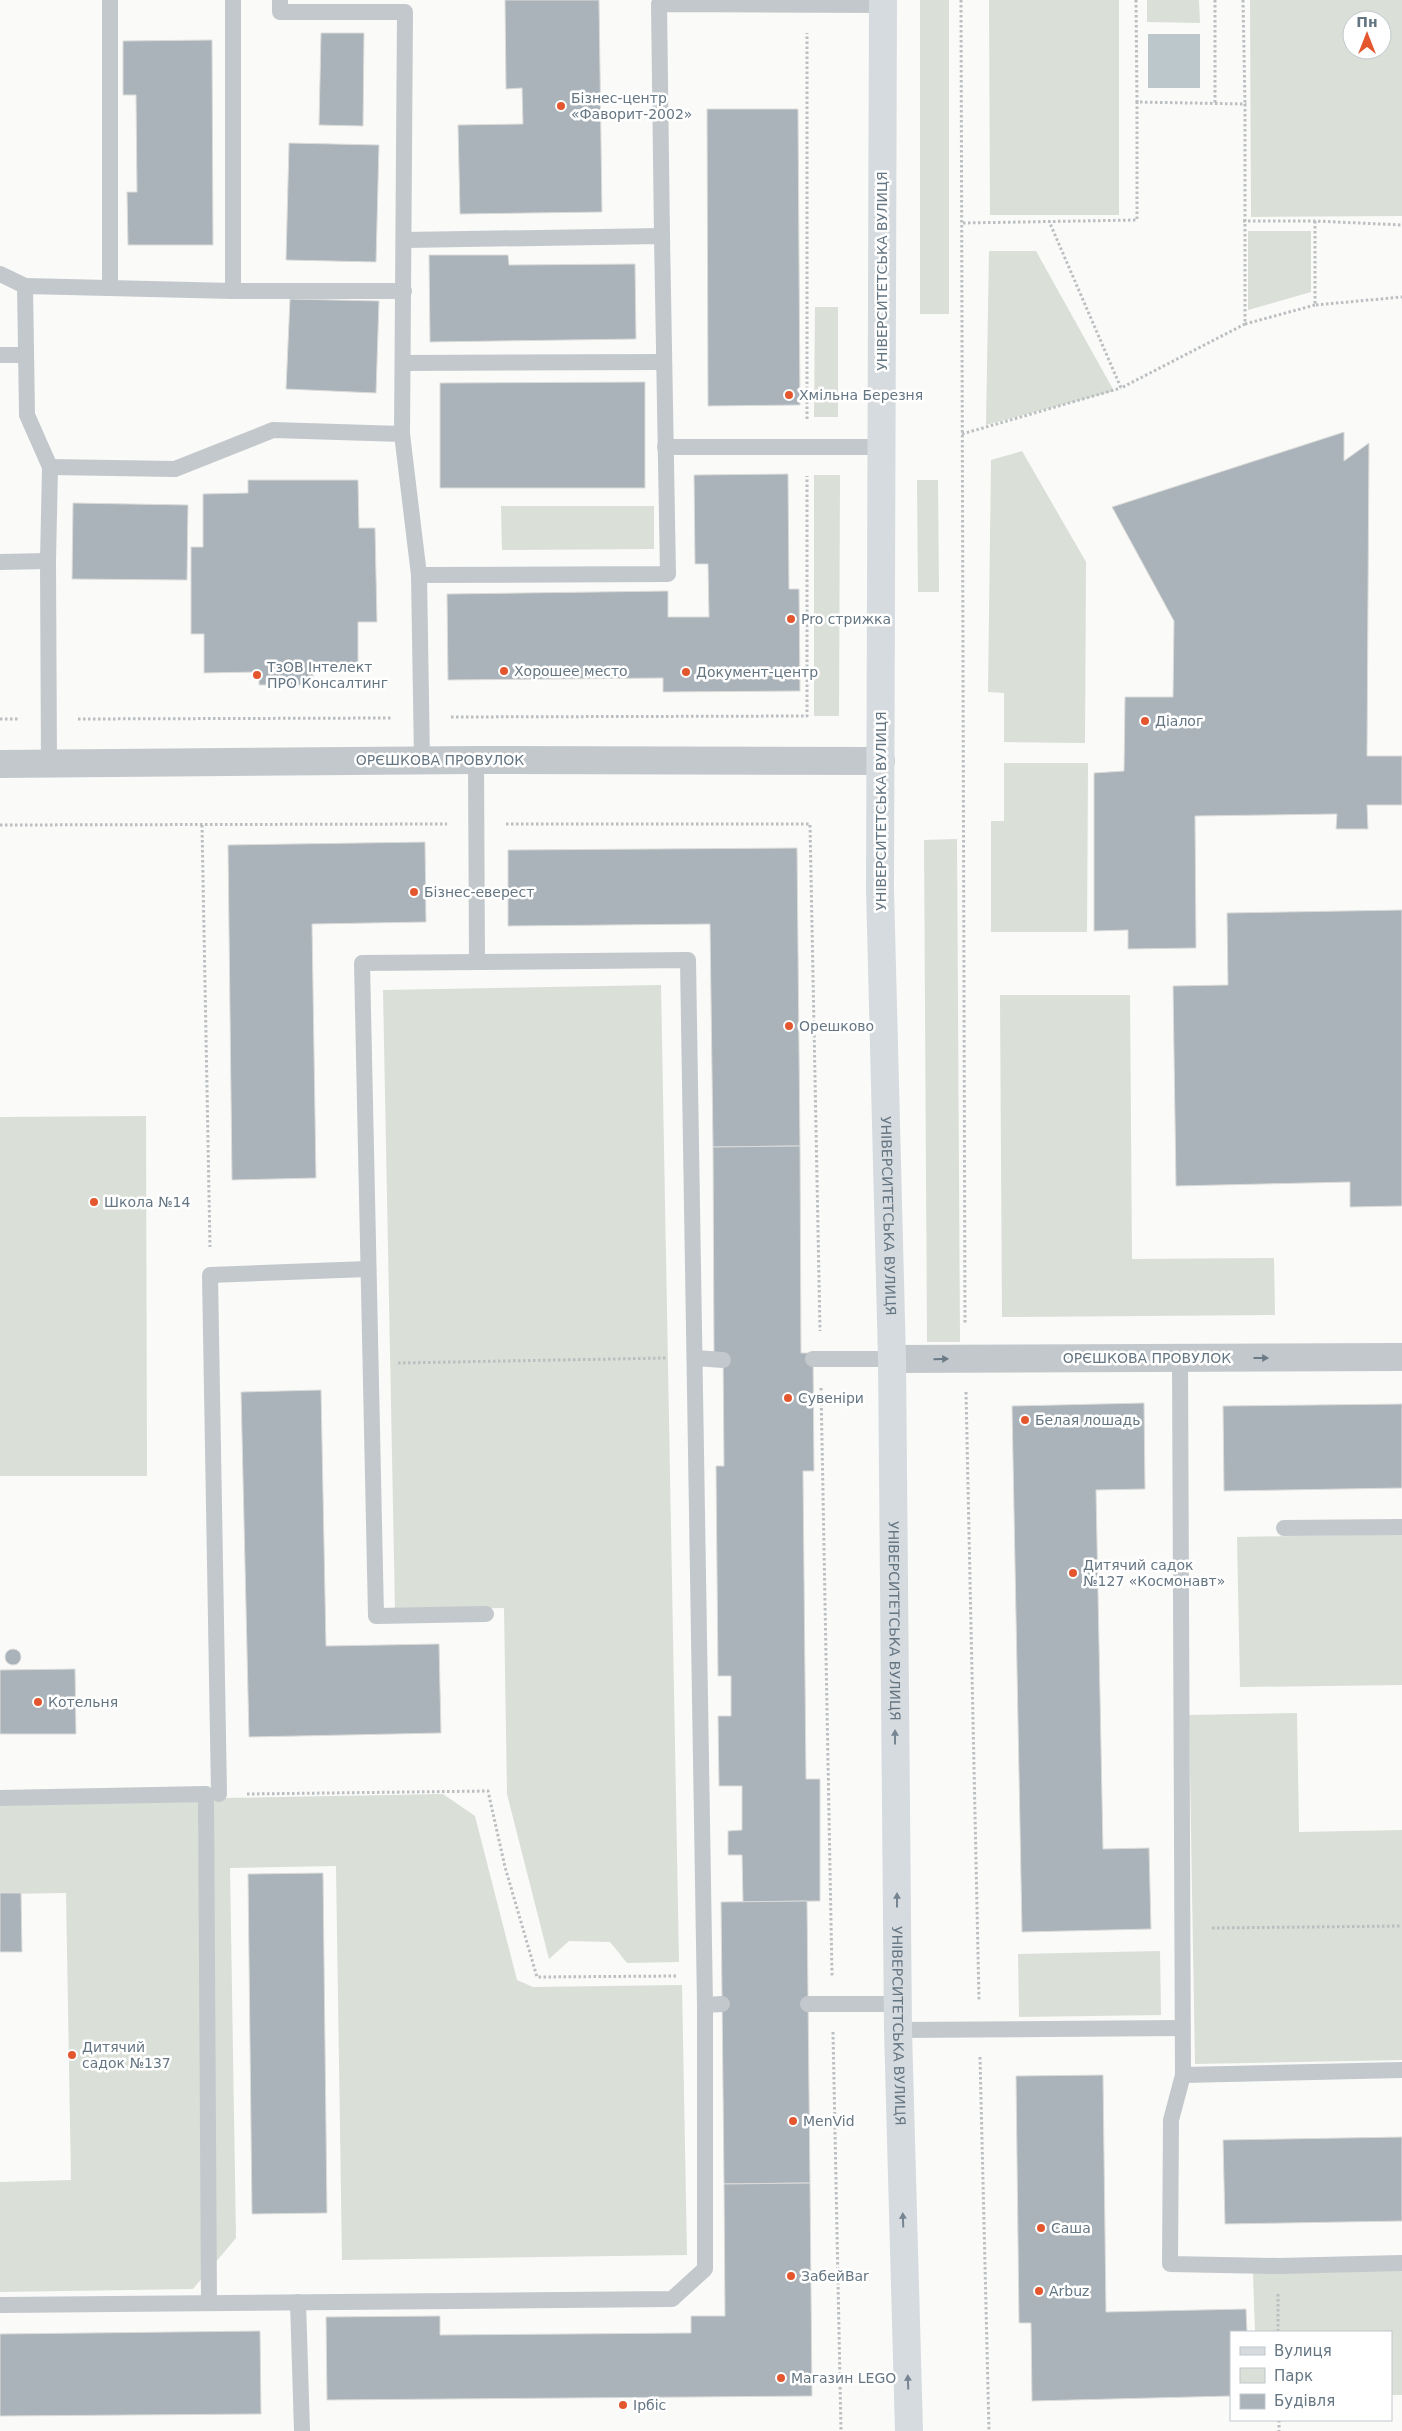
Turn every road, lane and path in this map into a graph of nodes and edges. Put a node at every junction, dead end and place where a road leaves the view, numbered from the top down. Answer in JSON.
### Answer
{"nodes":[{"id":1,"x":110,"y":0,"type":"edge"},
{"id":2,"x":233,"y":0,"type":"edge"},
{"id":3,"x":280,"y":0,"type":"edge"},
{"id":4,"x":961,"y":0,"type":"edge"},
{"id":5,"x":1136,"y":0,"type":"edge"},
{"id":6,"x":1214,"y":0,"type":"edge"},
{"id":7,"x":1243,"y":0,"type":"edge"},
{"id":8,"x":658,"y":2,"type":"edge"},
{"id":9,"x":882,"y":2,"type":"edge"},
{"id":10,"x":807,"y":5,"type":"junction"},
{"id":11,"x":1137,"y":102,"type":"junction"},
{"id":12,"x":1215,"y":103,"type":"junction"},
{"id":13,"x":1245,"y":104,"type":"junction"},
{"id":14,"x":1049,"y":221,"type":"junction"},
{"id":15,"x":1243,"y":221,"type":"junction"},
{"id":16,"x":1314,"y":221,"type":"junction"},
{"id":17,"x":963,"y":223,"type":"junction"},
{"id":18,"x":1402,"y":225,"type":"edge"},
{"id":19,"x":662,"y":236,"type":"junction"},
{"id":20,"x":405,"y":240,"type":"junction"},
{"id":21,"x":0,"y":274,"type":"edge"},
{"id":22,"x":26,"y":286,"type":"junction"},
{"id":23,"x":110,"y":288,"type":"junction"},
{"id":24,"x":233,"y":291,"type":"junction"},
{"id":25,"x":404,"y":291,"type":"junction"},
{"id":26,"x":1402,"y":297,"type":"edge"},
{"id":27,"x":1315,"y":305,"type":"junction"},
{"id":28,"x":1245,"y":324,"type":"junction"},
{"id":29,"x":0,"y":355,"type":"edge"},
{"id":30,"x":26,"y":355,"type":"junction"},
{"id":31,"x":664,"y":362,"type":"junction"},
{"id":32,"x":404,"y":363,"type":"junction"},
{"id":33,"x":1121,"y":388,"type":"junction"},
{"id":34,"x":402,"y":434,"type":"junction"},
{"id":35,"x":962,"y":434,"type":"junction"},
{"id":36,"x":665,"y":447,"type":"junction"},
{"id":37,"x":807,"y":447,"type":"junction"},
{"id":38,"x":882,"y":447,"type":"junction"},
{"id":39,"x":50,"y":467,"type":"junction"},
{"id":40,"x":48,"y":561,"type":"junction"},
{"id":41,"x":0,"y":562,"type":"edge"},
{"id":42,"x":420,"y":575,"type":"junction"},
{"id":43,"x":806,"y":716,"type":"dead end"},
{"id":44,"x":422,"y":760,"type":"junction"},
{"id":45,"x":476,"y":760,"type":"junction"},
{"id":46,"x":881,"y":761,"type":"junction"},
{"id":47,"x":0,"y":764,"type":"edge"},
{"id":48,"x":49,"y":764,"type":"junction"},
{"id":49,"x":477,"y":824,"type":"junction"},
{"id":50,"x":202,"y":825,"type":"junction"},
{"id":51,"x":0,"y":826,"type":"edge"},
{"id":52,"x":477,"y":961,"type":"junction"},
{"id":53,"x":368,"y":1269,"type":"junction"},
{"id":54,"x":210,"y":1275,"type":"junction"},
{"id":55,"x":1402,"y":1357,"type":"edge"},
{"id":56,"x":695,"y":1358,"type":"junction"},
{"id":57,"x":1180,"y":1358,"type":"junction"},
{"id":58,"x":817,"y":1359,"type":"junction"},
{"id":59,"x":892,"y":1359,"type":"junction"},
{"id":60,"x":966,"y":1359,"type":"junction"},
{"id":61,"x":723,"y":1360,"type":"dead end"},
{"id":62,"x":370,"y":1363,"type":"junction"},
{"id":63,"x":1402,"y":1527,"type":"edge"},
{"id":64,"x":1284,"y":1528,"type":"dead end"},
{"id":65,"x":486,"y":1614,"type":"dead end"},
{"id":66,"x":219,"y":1794,"type":"joint"},
{"id":67,"x":0,"y":1798,"type":"edge"},
{"id":68,"x":1402,"y":1926,"type":"edge"},
{"id":69,"x":1181,"y":1928,"type":"junction"},
{"id":70,"x":703,"y":1976,"type":"junction"},
{"id":71,"x":722,"y":2004,"type":"dead end"},
{"id":72,"x":808,"y":2004,"type":"dead end"},
{"id":73,"x":832,"y":2004,"type":"junction"},
{"id":74,"x":897,"y":2004,"type":"junction"},
{"id":75,"x":705,"y":2005,"type":"junction"},
{"id":76,"x":1182,"y":2028,"type":"junction"},
{"id":77,"x":898,"y":2030,"type":"junction"},
{"id":78,"x":980,"y":2030,"type":"junction"},
{"id":79,"x":1402,"y":2070,"type":"edge"},
{"id":80,"x":1183,"y":2075,"type":"junction"},
{"id":81,"x":1402,"y":2262,"type":"edge"},
{"id":82,"x":1278,"y":2266,"type":"junction"},
{"id":83,"x":298,"y":2302,"type":"junction"},
{"id":84,"x":209,"y":2303,"type":"junction"},
{"id":85,"x":0,"y":2305,"type":"edge"},
{"id":86,"x":1278,"y":2331,"type":"edge"},
{"id":87,"x":302,"y":2431,"type":"edge"},
{"id":88,"x":841,"y":2431,"type":"edge"},
{"id":89,"x":909,"y":2431,"type":"edge"},
{"id":90,"x":989,"y":2431,"type":"edge"}],
"edges":[{"from":1,"to":23,"type":"lane"},
{"from":2,"to":24,"type":"lane"},
{"from":3,"to":20,"type":"lane"},
{"from":4,"to":17,"type":"path"},
{"from":5,"to":11,"type":"path"},
{"from":6,"to":12,"type":"path"},
{"from":7,"to":13,"type":"path"},
{"from":8,"to":10,"type":"lane"},
{"from":8,"to":19,"type":"lane"},
{"from":9,"to":10,"type":"lane"},
{"from":9,"to":38,"type":"main road","name":"УНІВЕРСИТЕТСЬКА ВУЛИЦЯ"},
{"from":10,"to":37,"type":"path"},
{"from":11,"to":12,"type":"path"},
{"from":11,"to":14,"type":"path"},
{"from":12,"to":13,"type":"path"},
{"from":13,"to":15,"type":"path"},
{"from":14,"to":17,"type":"path"},
{"from":14,"to":33,"type":"path"},
{"from":15,"to":16,"type":"path"},
{"from":15,"to":28,"type":"path"},
{"from":16,"to":18,"type":"path"},
{"from":16,"to":27,"type":"path"},
{"from":17,"to":35,"type":"path"},
{"from":19,"to":20,"type":"lane"},
{"from":19,"to":31,"type":"lane"},
{"from":20,"to":25,"type":"lane"},
{"from":21,"to":22,"type":"lane"},
{"from":22,"to":23,"type":"lane"},
{"from":22,"to":30,"type":"lane"},
{"from":23,"to":24,"type":"lane"},
{"from":24,"to":25,"type":"lane"},
{"from":25,"to":32,"type":"lane"},
{"from":26,"to":27,"type":"path"},
{"from":27,"to":28,"type":"path"},
{"from":28,"to":33,"type":"path"},
{"from":29,"to":30,"type":"lane"},
{"from":30,"to":39,"type":"lane"},
{"from":31,"to":32,"type":"lane"},
{"from":31,"to":36,"type":"lane"},
{"from":32,"to":34,"type":"lane"},
{"from":33,"to":35,"type":"path"},
{"from":34,"to":39,"type":"lane"},
{"from":34,"to":42,"type":"lane"},
{"from":35,"to":60,"type":"path"},
{"from":36,"to":37,"type":"lane"},
{"from":36,"to":42,"type":"lane"},
{"from":37,"to":38,"type":"lane"},
{"from":37,"to":43,"type":"path"},
{"from":38,"to":46,"type":"main road","name":"УНІВЕРСИТЕТСЬКА ВУЛИЦЯ"},
{"from":39,"to":40,"type":"lane"},
{"from":40,"to":41,"type":"lane"},
{"from":40,"to":48,"type":"lane"},
{"from":42,"to":44,"type":"lane"},
{"from":44,"to":45,"type":"street","name":"ОРЄШКОВА ПРОВУЛОК"},
{"from":44,"to":48,"type":"street","name":"ОРЄШКОВА ПРОВУЛОК"},
{"from":45,"to":46,"type":"street","name":"ОРЄШКОВА ПРОВУЛОК"},
{"from":45,"to":49,"type":"lane"},
{"from":46,"to":59,"type":"main road","name":"УНІВЕРСИТЕТСЬКА ВУЛИЦЯ"},
{"from":47,"to":48,"type":"street","name":"ОРЄШКОВА ПРОВУЛОК"},
{"from":49,"to":50,"type":"path"},
{"from":49,"to":52,"type":"lane"},
{"from":49,"to":58,"type":"path"},
{"from":50,"to":51,"type":"path"},
{"from":50,"to":54,"type":"path"},
{"from":52,"to":53,"type":"lane"},
{"from":52,"to":56,"type":"lane"},
{"from":53,"to":54,"type":"lane"},
{"from":53,"to":62,"type":"lane"},
{"from":54,"to":66,"type":"lane"},
{"from":57,"to":55,"type":"street","name":"ОРЄШКОВА ПРОВУЛОК","one_way":true},
{"from":56,"to":61,"type":"lane"},
{"from":56,"to":62,"type":"path"},
{"from":56,"to":70,"type":"lane"},
{"from":57,"to":60,"type":"street","name":"ОРЄШКОВА ПРОВУЛОК"},
{"from":57,"to":69,"type":"lane"},
{"from":58,"to":59,"type":"lane"},
{"from":58,"to":73,"type":"path"},
{"from":59,"to":60,"type":"street","name":"ОРЄШКОВА ПРОВУЛОК","one_way":true},
{"from":74,"to":59,"type":"main road","name":"УНІВЕРСИТЕТСЬКА ВУЛИЦЯ","one_way":true},
{"from":60,"to":78,"type":"path"},
{"from":62,"to":65,"type":"lane"},
{"from":63,"to":64,"type":"lane"},
{"from":66,"to":70,"type":"path"},
{"from":67,"to":84,"type":"lane"},
{"from":68,"to":69,"type":"path"},
{"from":69,"to":76,"type":"lane"},
{"from":70,"to":75,"type":"lane"},
{"from":71,"to":75,"type":"lane"},
{"from":72,"to":73,"type":"lane"},
{"from":73,"to":74,"type":"lane"},
{"from":73,"to":88,"type":"path"},
{"from":74,"to":77,"type":"main road","name":"УНІВЕРСИТЕТСЬКА ВУЛИЦЯ"},
{"from":75,"to":83,"type":"lane"},
{"from":76,"to":78,"type":"lane"},
{"from":76,"to":80,"type":"lane"},
{"from":77,"to":78,"type":"lane"},
{"from":89,"to":77,"type":"main road","name":"УНІВЕРСИТЕТСЬКА ВУЛИЦЯ","one_way":true},
{"from":78,"to":90,"type":"path"},
{"from":79,"to":80,"type":"lane"},
{"from":80,"to":82,"type":"lane"},
{"from":81,"to":82,"type":"lane"},
{"from":82,"to":86,"type":"path"},
{"from":83,"to":84,"type":"lane"},
{"from":83,"to":87,"type":"lane"},
{"from":84,"to":85,"type":"lane"}]}
